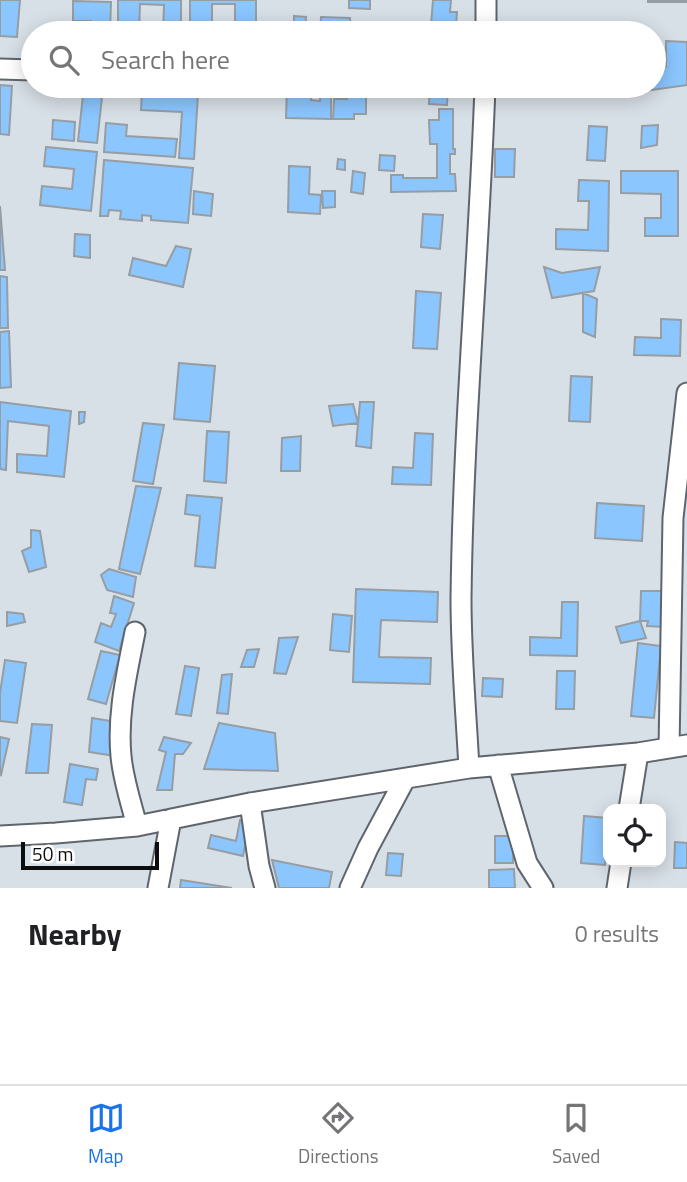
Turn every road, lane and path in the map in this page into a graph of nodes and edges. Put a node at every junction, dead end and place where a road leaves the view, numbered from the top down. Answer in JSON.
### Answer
{"nodes":[{"id":1,"x":486,"y":0,"type":"edge"},
{"id":2,"x":486,"y":21,"type":"edge"},
{"id":3,"x":0,"y":69,"type":"edge"},
{"id":4,"x":21,"y":70,"type":"edge"},
{"id":5,"x":484,"y":98,"type":"edge"},
{"id":6,"x":687,"y":393,"type":"edge"},
{"id":7,"x":135,"y":632,"type":"dead end"},
{"id":8,"x":678,"y":746,"type":"edge"},
{"id":9,"x":638,"y":753,"type":"junction"},
{"id":10,"x":498,"y":765,"type":"junction"},
{"id":11,"x":469,"y":768,"type":"junction"},
{"id":12,"x":405,"y":779,"type":"junction"},
{"id":13,"x":250,"y":803,"type":"junction"},
{"id":14,"x":630,"y":804,"type":"edge"},
{"id":15,"x":171,"y":819,"type":"junction"},
{"id":16,"x":136,"y":825,"type":"junction"},
{"id":17,"x":0,"y":836,"type":"edge"},
{"id":18,"x":620,"y":867,"type":"edge"},
{"id":19,"x":158,"y":888,"type":"edge"},
{"id":20,"x":265,"y":888,"type":"edge"},
{"id":21,"x":350,"y":888,"type":"edge"},
{"id":22,"x":543,"y":888,"type":"edge"},
{"id":23,"x":617,"y":888,"type":"edge"}],
"edges":[{"from":1,"to":2,"type":"street"},
{"from":3,"to":4,"type":"street"},
{"from":5,"to":11,"type":"street"},
{"from":6,"to":8,"type":"street"},
{"from":7,"to":16,"type":"street"},
{"from":8,"to":9,"type":"street"},
{"from":9,"to":10,"type":"street"},
{"from":9,"to":14,"type":"street"},
{"from":10,"to":11,"type":"street"},
{"from":10,"to":22,"type":"street"},
{"from":11,"to":12,"type":"street"},
{"from":12,"to":13,"type":"street"},
{"from":12,"to":21,"type":"street"},
{"from":13,"to":15,"type":"street"},
{"from":13,"to":20,"type":"street"},
{"from":15,"to":16,"type":"street"},
{"from":15,"to":19,"type":"street"},
{"from":16,"to":17,"type":"street"},
{"from":18,"to":23,"type":"street"}]}
